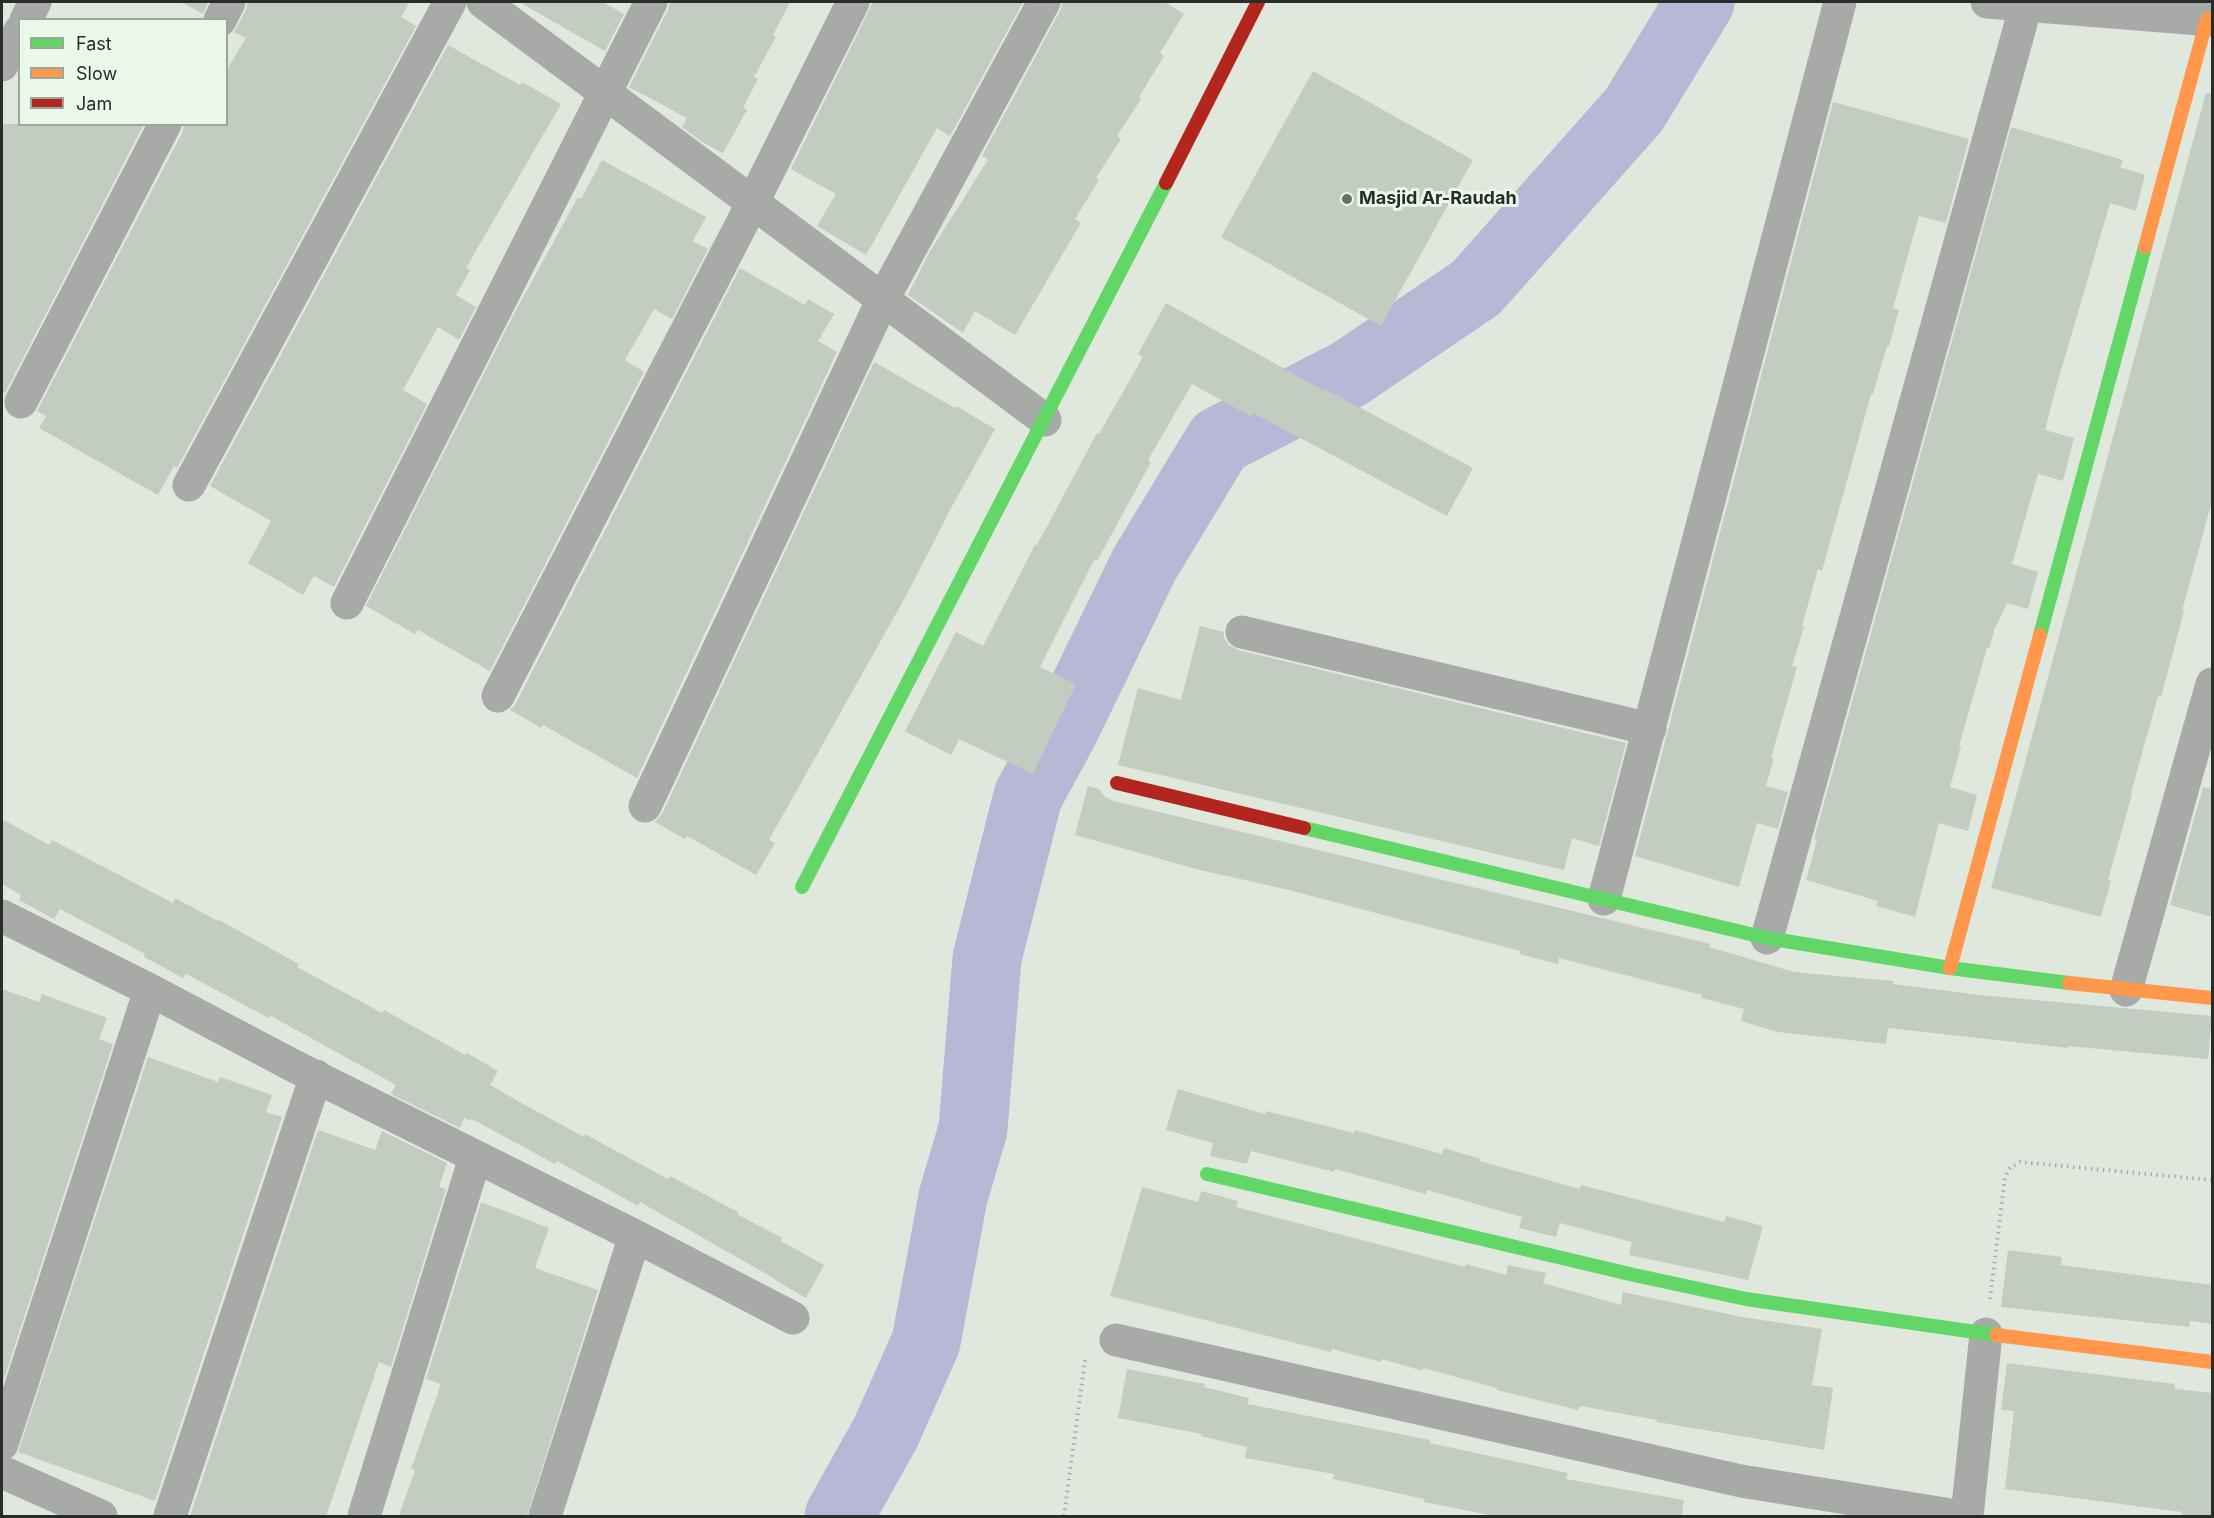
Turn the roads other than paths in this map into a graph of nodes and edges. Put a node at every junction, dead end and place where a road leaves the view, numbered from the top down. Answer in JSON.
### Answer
{"nodes":[{"id":1,"x":35,"y":2,"type":"edge"},
{"id":2,"x":229,"y":2,"type":"edge"},
{"id":3,"x":450,"y":2,"type":"edge"},
{"id":4,"x":483,"y":2,"type":"edge"},
{"id":5,"x":651,"y":2,"type":"edge"},
{"id":6,"x":853,"y":2,"type":"edge"},
{"id":7,"x":1044,"y":2,"type":"edge"},
{"id":8,"x":1258,"y":2,"type":"edge"},
{"id":9,"x":1840,"y":2,"type":"edge"},
{"id":10,"x":1987,"y":2,"type":"edge"},
{"id":11,"x":2026,"y":5,"type":"junction"},
{"id":12,"x":27,"y":18,"type":"edge"},
{"id":13,"x":221,"y":18,"type":"edge"},
{"id":14,"x":2210,"y":20,"type":"edge"},
{"id":15,"x":18,"y":35,"type":"edge"},
{"id":16,"x":2,"y":65,"type":"edge"},
{"id":17,"x":605,"y":93,"type":"junction"},
{"id":18,"x":164,"y":126,"type":"edge"},
{"id":19,"x":753,"y":202,"type":"junction"},
{"id":20,"x":882,"y":301,"type":"junction"},
{"id":21,"x":21,"y":402,"type":"dead end"},
{"id":22,"x":1045,"y":420,"type":"junction"},
{"id":23,"x":189,"y":485,"type":"dead end"},
{"id":24,"x":347,"y":603,"type":"dead end"},
{"id":25,"x":1242,"y":632,"type":"dead end"},
{"id":26,"x":2212,"y":684,"type":"edge"},
{"id":27,"x":498,"y":696,"type":"dead end"},
{"id":28,"x":1650,"y":729,"type":"junction"},
{"id":29,"x":1118,"y":783,"type":"dead end"},
{"id":30,"x":645,"y":806,"type":"dead end"},
{"id":31,"x":802,"y":887,"type":"dead end"},
{"id":32,"x":1604,"y":899,"type":"junction"},
{"id":33,"x":2,"y":916,"type":"edge"},
{"id":34,"x":1767,"y":938,"type":"junction"},
{"id":35,"x":1950,"y":968,"type":"junction"},
{"id":36,"x":150,"y":990,"type":"junction"},
{"id":37,"x":2126,"y":990,"type":"junction"},
{"id":38,"x":2212,"y":998,"type":"edge"},
{"id":39,"x":316,"y":1076,"type":"junction"},
{"id":40,"x":475,"y":1158,"type":"junction"},
{"id":41,"x":1208,"y":1174,"type":"dead end"},
{"id":42,"x":635,"y":1236,"type":"junction"},
{"id":43,"x":793,"y":1318,"type":"dead end"},
{"id":44,"x":1986,"y":1334,"type":"junction"},
{"id":45,"x":1116,"y":1340,"type":"road end"},
{"id":46,"x":2212,"y":1362,"type":"edge"},
{"id":47,"x":2,"y":1444,"type":"edge"},
{"id":48,"x":2,"y":1472,"type":"edge"},
{"id":49,"x":101,"y":1516,"type":"edge"},
{"id":50,"x":170,"y":1516,"type":"edge"},
{"id":51,"x":364,"y":1516,"type":"edge"},
{"id":52,"x":544,"y":1516,"type":"edge"},
{"id":53,"x":1958,"y":1516,"type":"edge"},
{"id":54,"x":1967,"y":1516,"type":"edge"}],
"edges":[{"from":1,"to":12,"type":"street"},
{"from":2,"to":13,"type":"street"},
{"from":3,"to":23,"type":"street"},
{"from":4,"to":17,"type":"street"},
{"from":5,"to":17,"type":"street"},
{"from":6,"to":19,"type":"street"},
{"from":7,"to":20,"type":"street"},
{"from":8,"to":22,"type":"street"},
{"from":9,"to":28,"type":"street"},
{"from":10,"to":11,"type":"street"},
{"from":11,"to":14,"type":"street"},
{"from":11,"to":34,"type":"street"},
{"from":14,"to":35,"type":"street"},
{"from":15,"to":16,"type":"street"},
{"from":17,"to":19,"type":"street"},
{"from":17,"to":24,"type":"street"},
{"from":18,"to":21,"type":"street"},
{"from":19,"to":20,"type":"street"},
{"from":19,"to":27,"type":"street"},
{"from":20,"to":22,"type":"street"},
{"from":20,"to":30,"type":"street"},
{"from":22,"to":31,"type":"street"},
{"from":25,"to":28,"type":"street"},
{"from":26,"to":37,"type":"street"},
{"from":28,"to":32,"type":"street"},
{"from":29,"to":32,"type":"street"},
{"from":32,"to":34,"type":"street"},
{"from":33,"to":36,"type":"street"},
{"from":34,"to":35,"type":"street"},
{"from":35,"to":37,"type":"street"},
{"from":36,"to":39,"type":"street"},
{"from":36,"to":47,"type":"street"},
{"from":37,"to":38,"type":"street"},
{"from":39,"to":40,"type":"street"},
{"from":39,"to":50,"type":"street"},
{"from":40,"to":42,"type":"street"},
{"from":40,"to":51,"type":"street"},
{"from":41,"to":44,"type":"street"},
{"from":42,"to":43,"type":"street"},
{"from":42,"to":52,"type":"street"},
{"from":44,"to":46,"type":"street"},
{"from":44,"to":54,"type":"street"},
{"from":45,"to":53,"type":"street"},
{"from":48,"to":49,"type":"street"}]}
